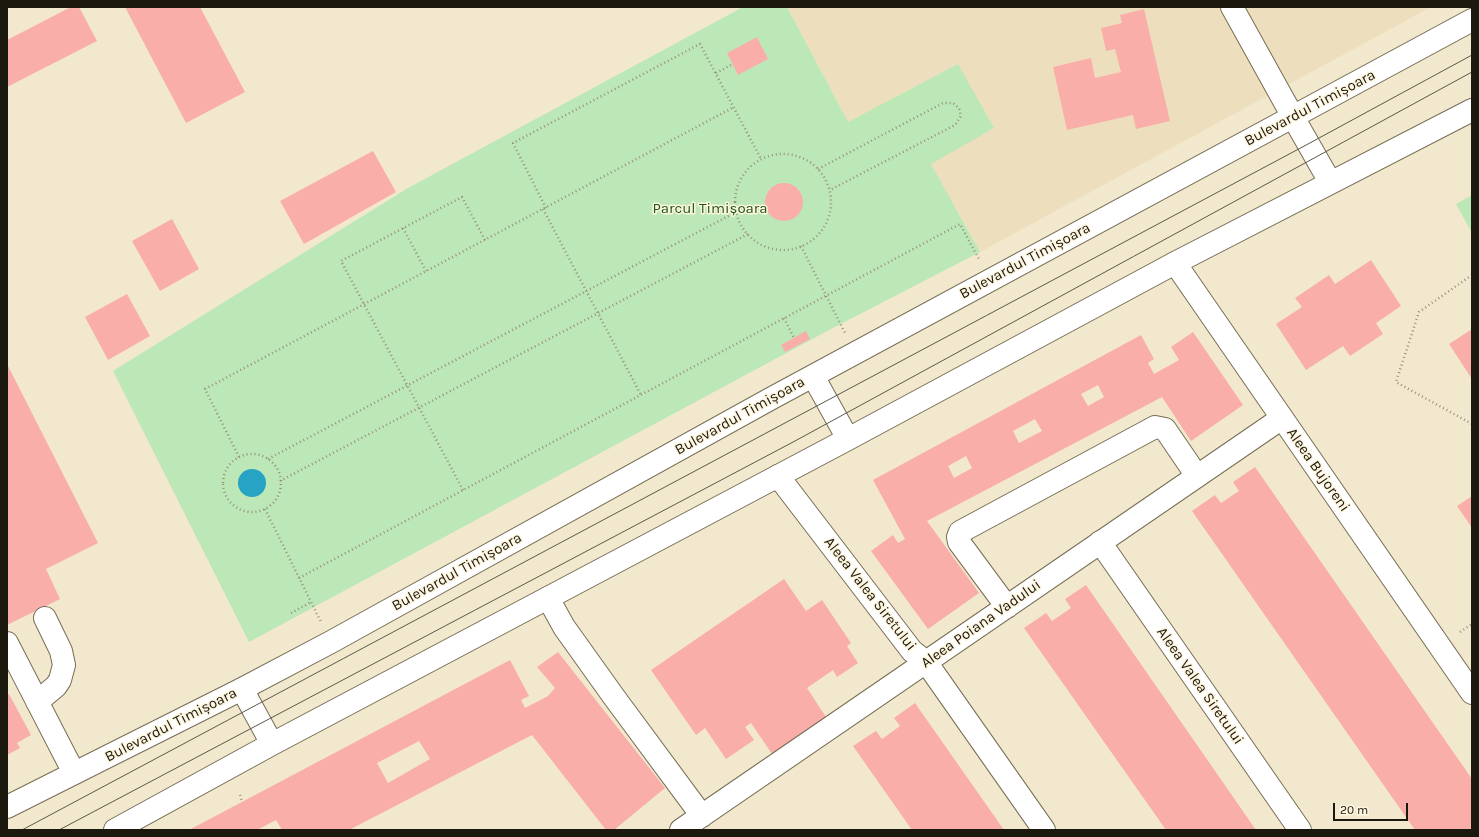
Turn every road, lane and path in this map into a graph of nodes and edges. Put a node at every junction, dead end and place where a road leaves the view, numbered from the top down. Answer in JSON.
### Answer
{"nodes":[{"id":1,"x":1232,"y":7,"type":"edge"},
{"id":2,"x":1472,"y":20,"type":"edge"},
{"id":3,"x":733,"y":64,"type":"dead end"},
{"id":4,"x":716,"y":73,"type":"junction"},
{"id":5,"x":734,"y":107,"type":"junction"},
{"id":6,"x":1472,"y":110,"type":"edge"},
{"id":7,"x":1293,"y":117,"type":"junction"},
{"id":8,"x":761,"y":159,"type":"junction"},
{"id":9,"x":818,"y":169,"type":"junction"},
{"id":10,"x":1330,"y":182,"type":"junction"},
{"id":11,"x":830,"y":190,"type":"junction"},
{"id":12,"x":545,"y":209,"type":"junction"},
{"id":13,"x":736,"y":212,"type":"junction"},
{"id":14,"x":403,"y":228,"type":"junction"},
{"id":15,"x":748,"y":234,"type":"junction"},
{"id":16,"x":485,"y":240,"type":"junction"},
{"id":17,"x":801,"y":246,"type":"junction"},
{"id":18,"x":1175,"y":263,"type":"junction"},
{"id":19,"x":982,"y":265,"type":"dead end"},
{"id":20,"x":426,"y":271,"type":"junction"},
{"id":21,"x":1472,"y":274,"type":"edge"},
{"id":22,"x":586,"y":291,"type":"junction"},
{"id":23,"x":826,"y":296,"type":"junction"},
{"id":24,"x":364,"y":304,"type":"junction"},
{"id":25,"x":598,"y":313,"type":"junction"},
{"id":26,"x":784,"y":318,"type":"junction"},
{"id":27,"x":847,"y":337,"type":"dead end"},
{"id":28,"x":794,"y":338,"type":"dead end"},
{"id":29,"x":813,"y":376,"type":"junction"},
{"id":30,"x":407,"y":386,"type":"junction"},
{"id":31,"x":641,"y":395,"type":"junction"},
{"id":32,"x":420,"y":408,"type":"junction"},
{"id":33,"x":1282,"y":418,"type":"junction"},
{"id":34,"x":1472,"y":424,"type":"edge"},
{"id":35,"x":848,"y":439,"type":"junction"},
{"id":36,"x":239,"y":457,"type":"junction"},
{"id":37,"x":268,"y":459,"type":"junction"},
{"id":38,"x":778,"y":476,"type":"junction"},
{"id":39,"x":1196,"y":476,"type":"junction"},
{"id":40,"x":280,"y":481,"type":"junction"},
{"id":41,"x":462,"y":490,"type":"junction"},
{"id":42,"x":265,"y":509,"type":"junction"},
{"id":43,"x":1100,"y":542,"type":"junction"},
{"id":44,"x":299,"y":578,"type":"junction"},
{"id":45,"x":548,"y":598,"type":"junction"},
{"id":46,"x":311,"y":602,"type":"junction"},
{"id":47,"x":1007,"y":607,"type":"junction"},
{"id":48,"x":291,"y":613,"type":"dead end"},
{"id":49,"x":45,"y":618,"type":"dead end"},
{"id":50,"x":331,"y":642,"type":"junction"},
{"id":51,"x":7,"y":643,"type":"edge"},
{"id":52,"x":926,"y":662,"type":"junction"},
{"id":53,"x":1468,"y":680,"type":"edge"},
{"id":54,"x":242,"y":689,"type":"junction"},
{"id":55,"x":37,"y":702,"type":"junction"},
{"id":56,"x":272,"y":744,"type":"junction"},
{"id":57,"x":74,"y":774,"type":"junction"},
{"id":58,"x":240,"y":795,"type":"dead end"},
{"id":59,"x":242,"y":801,"type":"dead end"},
{"id":60,"x":7,"y":808,"type":"edge"},
{"id":61,"x":702,"y":816,"type":"junction"},
{"id":62,"x":115,"y":830,"type":"edge"},
{"id":63,"x":681,"y":830,"type":"edge"},
{"id":64,"x":1044,"y":830,"type":"edge"},
{"id":65,"x":1300,"y":830,"type":"edge"}],
"edges":[{"from":1,"to":7,"type":"main road"},
{"from":2,"to":7,"type":"main road","name":"Bulevardul Timișoara"},
{"from":3,"to":4,"type":"path"},
{"from":4,"to":5,"type":"path"},
{"from":4,"to":12,"type":"path"},
{"from":5,"to":8,"type":"path"},
{"from":5,"to":12,"type":"path"},
{"from":6,"to":10,"type":"main road"},
{"from":7,"to":10,"type":"main road"},
{"from":7,"to":29,"type":"main road","name":"Bulevardul Timișoara"},
{"from":8,"to":9,"type":"path"},
{"from":8,"to":13,"type":"path"},
{"from":9,"to":11,"type":"path"},
{"from":9,"to":11,"type":"path"},
{"from":10,"to":18,"type":"main road"},
{"from":11,"to":17,"type":"path"},
{"from":12,"to":16,"type":"path"},
{"from":12,"to":22,"type":"path"},
{"from":13,"to":15,"type":"path"},
{"from":13,"to":22,"type":"path"},
{"from":14,"to":16,"type":"path"},
{"from":14,"to":20,"type":"path"},
{"from":14,"to":24,"type":"path"},
{"from":15,"to":17,"type":"path"},
{"from":15,"to":25,"type":"path"},
{"from":16,"to":20,"type":"path"},
{"from":17,"to":23,"type":"path"},
{"from":18,"to":33,"type":"main road","name":"Aleea Bujoreni"},
{"from":18,"to":35,"type":"main road"},
{"from":19,"to":23,"type":"path"},
{"from":20,"to":24,"type":"path"},
{"from":21,"to":34,"type":"path"},
{"from":22,"to":25,"type":"path"},
{"from":22,"to":30,"type":"path"},
{"from":23,"to":26,"type":"path"},
{"from":23,"to":27,"type":"path"},
{"from":24,"to":30,"type":"path"},
{"from":24,"to":36,"type":"path"},
{"from":25,"to":31,"type":"path"},
{"from":25,"to":32,"type":"path"},
{"from":26,"to":28,"type":"path"},
{"from":26,"to":31,"type":"path"},
{"from":29,"to":35,"type":"main road"},
{"from":29,"to":50,"type":"main road","name":"Bulevardul Timișoara"},
{"from":30,"to":32,"type":"path"},
{"from":30,"to":37,"type":"path"},
{"from":31,"to":41,"type":"path"},
{"from":32,"to":40,"type":"path"},
{"from":32,"to":41,"type":"path"},
{"from":33,"to":39,"type":"main road","name":"Aleea Poiana Vadului"},
{"from":33,"to":53,"type":"main road","name":"Aleea Bujoreni"},
{"from":35,"to":38,"type":"main road"},
{"from":36,"to":37,"type":"path"},
{"from":36,"to":42,"type":"path"},
{"from":37,"to":40,"type":"path"},
{"from":38,"to":45,"type":"main road"},
{"from":38,"to":52,"type":"main road","name":"Aleea Valea Siretului"},
{"from":39,"to":43,"type":"main road","name":"Aleea Poiana Vadului"},
{"from":39,"to":47,"type":"main road"},
{"from":40,"to":42,"type":"path"},
{"from":41,"to":44,"type":"path"},
{"from":42,"to":44,"type":"path"},
{"from":43,"to":47,"type":"main road","name":"Aleea Poiana Vadului"},
{"from":43,"to":65,"type":"main road","name":"Aleea Valea Siretului"},
{"from":44,"to":46,"type":"path"},
{"from":45,"to":56,"type":"main road"},
{"from":45,"to":61,"type":"main road"},
{"from":46,"to":48,"type":"path"},
{"from":46,"to":50,"type":"path"},
{"from":47,"to":52,"type":"main road","name":"Aleea Poiana Vadului"},
{"from":49,"to":55,"type":"main road"},
{"from":50,"to":54,"type":"main road","name":"Bulevardul Timișoara"},
{"from":51,"to":55,"type":"main road"},
{"from":52,"to":61,"type":"main road","name":"Aleea Poiana Vadului"},
{"from":52,"to":64,"type":"main road","name":"Aleea Valea Siretului"},
{"from":54,"to":56,"type":"main road"},
{"from":54,"to":57,"type":"main road","name":"Bulevardul Timișoara"},
{"from":55,"to":57,"type":"main road"},
{"from":56,"to":62,"type":"main road"},
{"from":57,"to":60,"type":"main road","name":"Bulevardul Timișoara"},
{"from":58,"to":59,"type":"path"},
{"from":61,"to":63,"type":"main road","name":"Aleea Poiana Vadului"}]}
